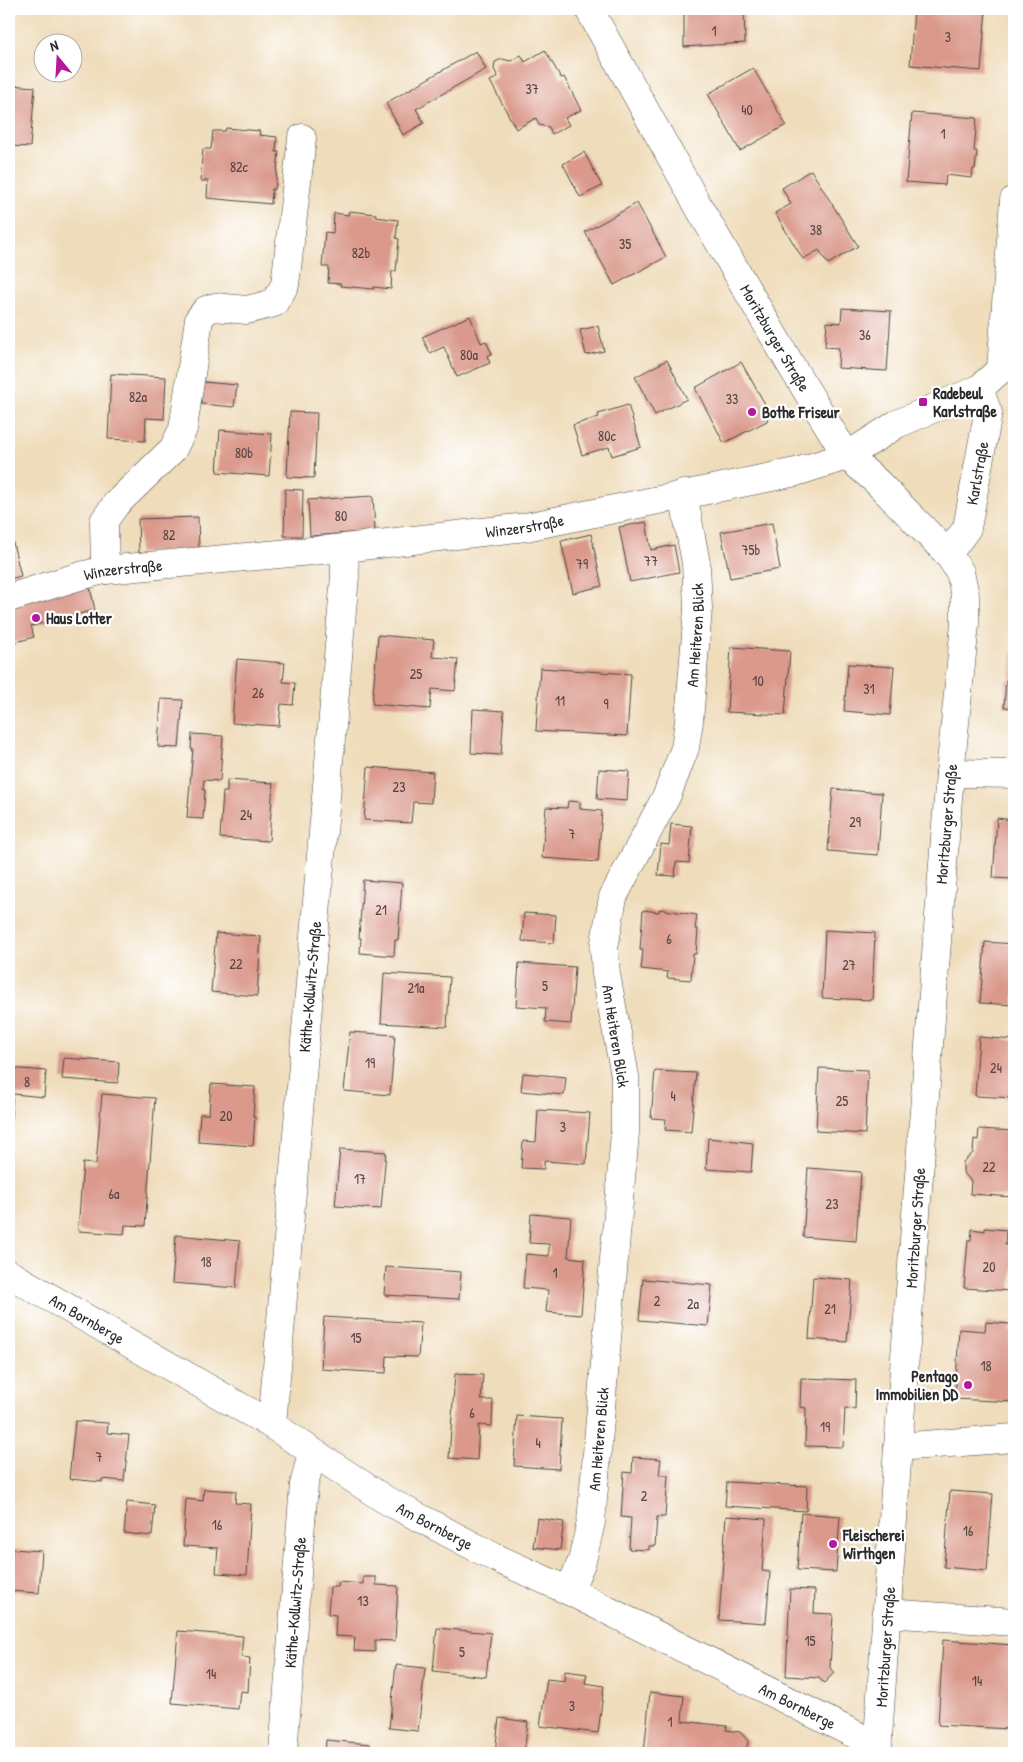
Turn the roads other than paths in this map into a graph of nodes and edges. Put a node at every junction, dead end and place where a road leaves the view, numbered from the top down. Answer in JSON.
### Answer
{"nodes":[{"id":1,"x":590,"y":9,"type":"edge"},
{"id":2,"x":302,"y":138,"type":"dead end"},
{"id":3,"x":1014,"y":200,"type":"edge"},
{"id":4,"x":1007,"y":367,"type":"edge"},
{"id":5,"x":980,"y":389,"type":"junction"},
{"id":6,"x":847,"y":456,"type":"junction"},
{"id":7,"x":683,"y":494,"type":"junction"},
{"id":8,"x":344,"y":548,"type":"junction"},
{"id":9,"x":948,"y":554,"type":"junction"},
{"id":10,"x":105,"y":570,"type":"junction"},
{"id":11,"x":9,"y":598,"type":"edge"},
{"id":12,"x":950,"y":773,"type":"junction"},
{"id":13,"x":1014,"y":774,"type":"edge"},
{"id":14,"x":9,"y":1274,"type":"edge"},
{"id":15,"x":272,"y":1425,"type":"junction"},
{"id":16,"x":1014,"y":1438,"type":"edge"},
{"id":17,"x":898,"y":1448,"type":"junction"},
{"id":18,"x":312,"y":1452,"type":"junction"},
{"id":19,"x":569,"y":1591,"type":"junction"},
{"id":20,"x":887,"y":1613,"type":"junction"},
{"id":21,"x":1014,"y":1622,"type":"edge"},
{"id":22,"x":878,"y":1750,"type":"edge"},
{"id":23,"x":283,"y":1753,"type":"edge"}],
"edges":[{"from":1,"to":6,"type":"street","name":"Moritzburger Straße"},
{"from":2,"to":10,"type":"street"},
{"from":3,"to":4,"type":"street"},
{"from":4,"to":5,"type":"street","name":"Winzerstraße"},
{"from":5,"to":6,"type":"street","name":"Winzerstraße"},
{"from":5,"to":9,"type":"street","name":"Karlstraße"},
{"from":6,"to":7,"type":"street","name":"Winzerstraße"},
{"from":6,"to":9,"type":"street","name":"Moritzburger Straße"},
{"from":7,"to":8,"type":"street","name":"Winzerstraße"},
{"from":7,"to":19,"type":"street","name":"Am Heiteren Blick"},
{"from":8,"to":10,"type":"street","name":"Winzerstraße"},
{"from":8,"to":15,"type":"street","name":"Käthe-Kollwitz-Straße"},
{"from":9,"to":12,"type":"street","name":"Moritzburger Straße"},
{"from":10,"to":11,"type":"street","name":"Winzerstraße"},
{"from":12,"to":13,"type":"street"},
{"from":12,"to":17,"type":"street","name":"Moritzburger Straße"},
{"from":14,"to":15,"type":"street","name":"Am Bornberge"},
{"from":15,"to":18,"type":"street","name":"Am Bornberge"},
{"from":16,"to":17,"type":"street"},
{"from":17,"to":20,"type":"street","name":"Moritzburger Straße"},
{"from":18,"to":19,"type":"street","name":"Am Bornberge"},
{"from":18,"to":23,"type":"street","name":"Käthe-Kollwitz-Straße"},
{"from":19,"to":22,"type":"street","name":"Am Bornberge"},
{"from":20,"to":21,"type":"street"},
{"from":20,"to":22,"type":"street","name":"Moritzburger Straße"}]}
